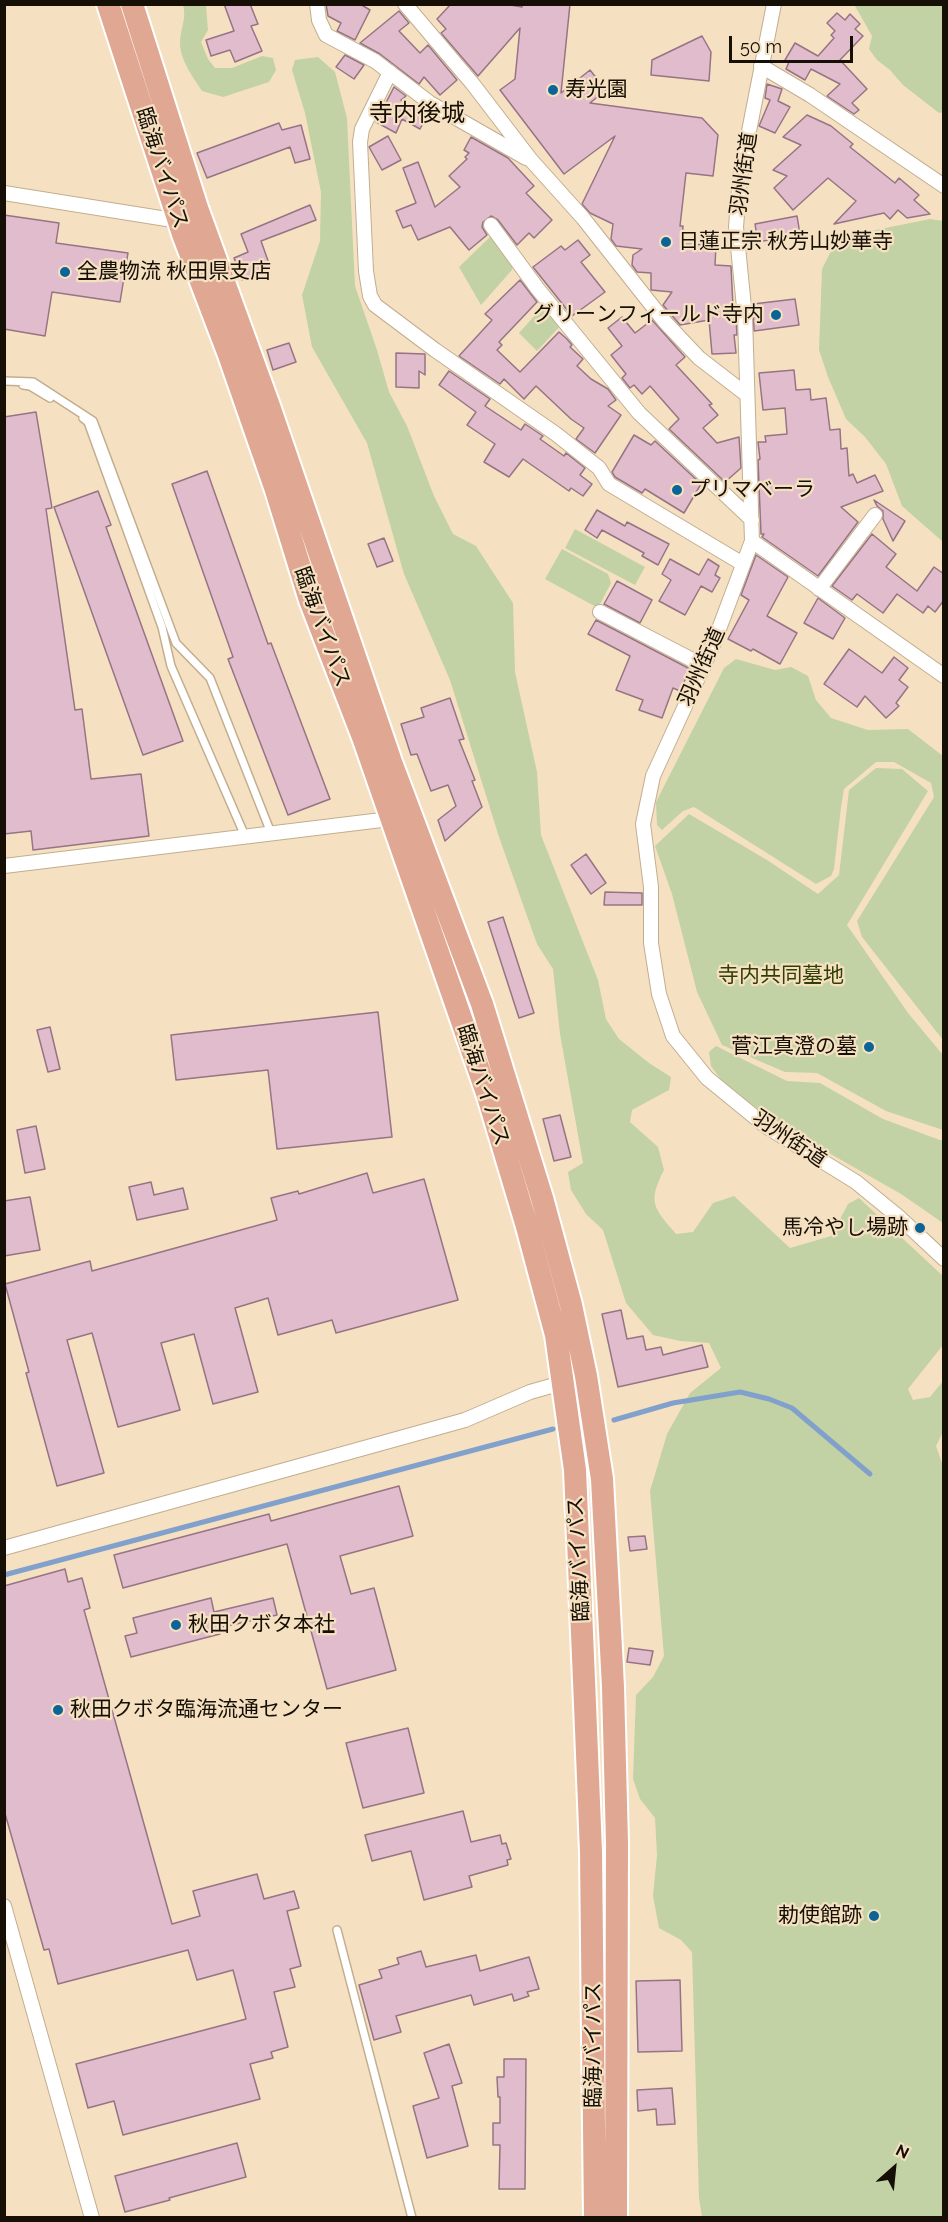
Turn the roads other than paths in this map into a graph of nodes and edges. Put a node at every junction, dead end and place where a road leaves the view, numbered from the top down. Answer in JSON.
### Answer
{"nodes":[{"id":1,"x":108,"y":4,"type":"edge"},
{"id":2,"x":132,"y":4,"type":"edge"},
{"id":3,"x":317,"y":4,"type":"edge"},
{"id":4,"x":405,"y":4,"type":"edge"},
{"id":5,"x":774,"y":4,"type":"edge"},
{"id":6,"x":761,"y":66,"type":"junction"},
{"id":7,"x":390,"y":72,"type":"junction"},
{"id":8,"x":531,"y":160,"type":"junction"},
{"id":9,"x":944,"y":186,"type":"edge"},
{"id":10,"x":4,"y":192,"type":"edge"},
{"id":11,"x":179,"y":221,"type":"junction"},
{"id":12,"x":491,"y":225,"type":"dead end"},
{"id":13,"x":4,"y":383,"type":"edge"},
{"id":14,"x":747,"y":395,"type":"junction"},
{"id":15,"x":874,"y":515,"type":"dead end"},
{"id":16,"x":752,"y":520,"type":"junction"},
{"id":17,"x":752,"y":541,"type":"junction"},
{"id":18,"x":743,"y":564,"type":"junction"},
{"id":19,"x":819,"y":589,"type":"junction"},
{"id":20,"x":600,"y":612,"type":"dead end"},
{"id":21,"x":704,"y":666,"type":"junction"},
{"id":22,"x":944,"y":676,"type":"edge"},
{"id":23,"x":401,"y":818,"type":"junction"},
{"id":24,"x":271,"y":833,"type":"junction"},
{"id":25,"x":245,"y":836,"type":"junction"},
{"id":26,"x":4,"y":866,"type":"edge"},
{"id":27,"x":944,"y":1259,"type":"edge"},
{"id":28,"x":585,"y":1376,"type":"junction"},
{"id":29,"x":564,"y":1382,"type":"junction"},
{"id":30,"x":4,"y":1548,"type":"edge"},
{"id":31,"x":4,"y":1906,"type":"edge"},
{"id":32,"x":336,"y":1930,"type":"dead end"},
{"id":33,"x":92,"y":2217,"type":"edge"},
{"id":34,"x":412,"y":2217,"type":"edge"},
{"id":35,"x":595,"y":2217,"type":"edge"},
{"id":36,"x":616,"y":2217,"type":"edge"}],
"edges":[{"from":1,"to":11,"type":"highway","name":"臨海バイパス"},
{"from":2,"to":23,"type":"highway","name":"臨海バイパス"},
{"from":3,"to":7,"type":"street"},
{"from":4,"to":8,"type":"street"},
{"from":5,"to":6,"type":"street","name":"羽州街道"},
{"from":6,"to":9,"type":"street"},
{"from":6,"to":14,"type":"street","name":"羽州街道"},
{"from":7,"to":8,"type":"street"},
{"from":7,"to":18,"type":"street"},
{"from":8,"to":14,"type":"street"},
{"from":10,"to":11,"type":"street"},
{"from":11,"to":23,"type":"highway","name":"臨海バイパス"},
{"from":12,"to":16,"type":"street"},
{"from":13,"to":24,"type":"lane"},
{"from":13,"to":25,"type":"lane"},
{"from":14,"to":16,"type":"street","name":"羽州街道"},
{"from":15,"to":19,"type":"street"},
{"from":16,"to":17,"type":"street","name":"羽州街道"},
{"from":17,"to":18,"type":"street","name":"羽州街道"},
{"from":17,"to":19,"type":"street"},
{"from":18,"to":21,"type":"street","name":"羽州街道"},
{"from":19,"to":22,"type":"street"},
{"from":20,"to":21,"type":"street"},
{"from":21,"to":27,"type":"street","name":"羽州街道"},
{"from":23,"to":24,"type":"street"},
{"from":23,"to":28,"type":"highway","name":"臨海バイパス"},
{"from":23,"to":29,"type":"highway","name":"臨海バイパス"},
{"from":24,"to":25,"type":"street"},
{"from":25,"to":26,"type":"street"},
{"from":28,"to":29,"type":"street"},
{"from":28,"to":36,"type":"highway","name":"臨海バイパス"},
{"from":29,"to":30,"type":"street"},
{"from":29,"to":35,"type":"highway","name":"臨海バイパス"},
{"from":31,"to":33,"type":"street"},
{"from":32,"to":34,"type":"lane"}]}
